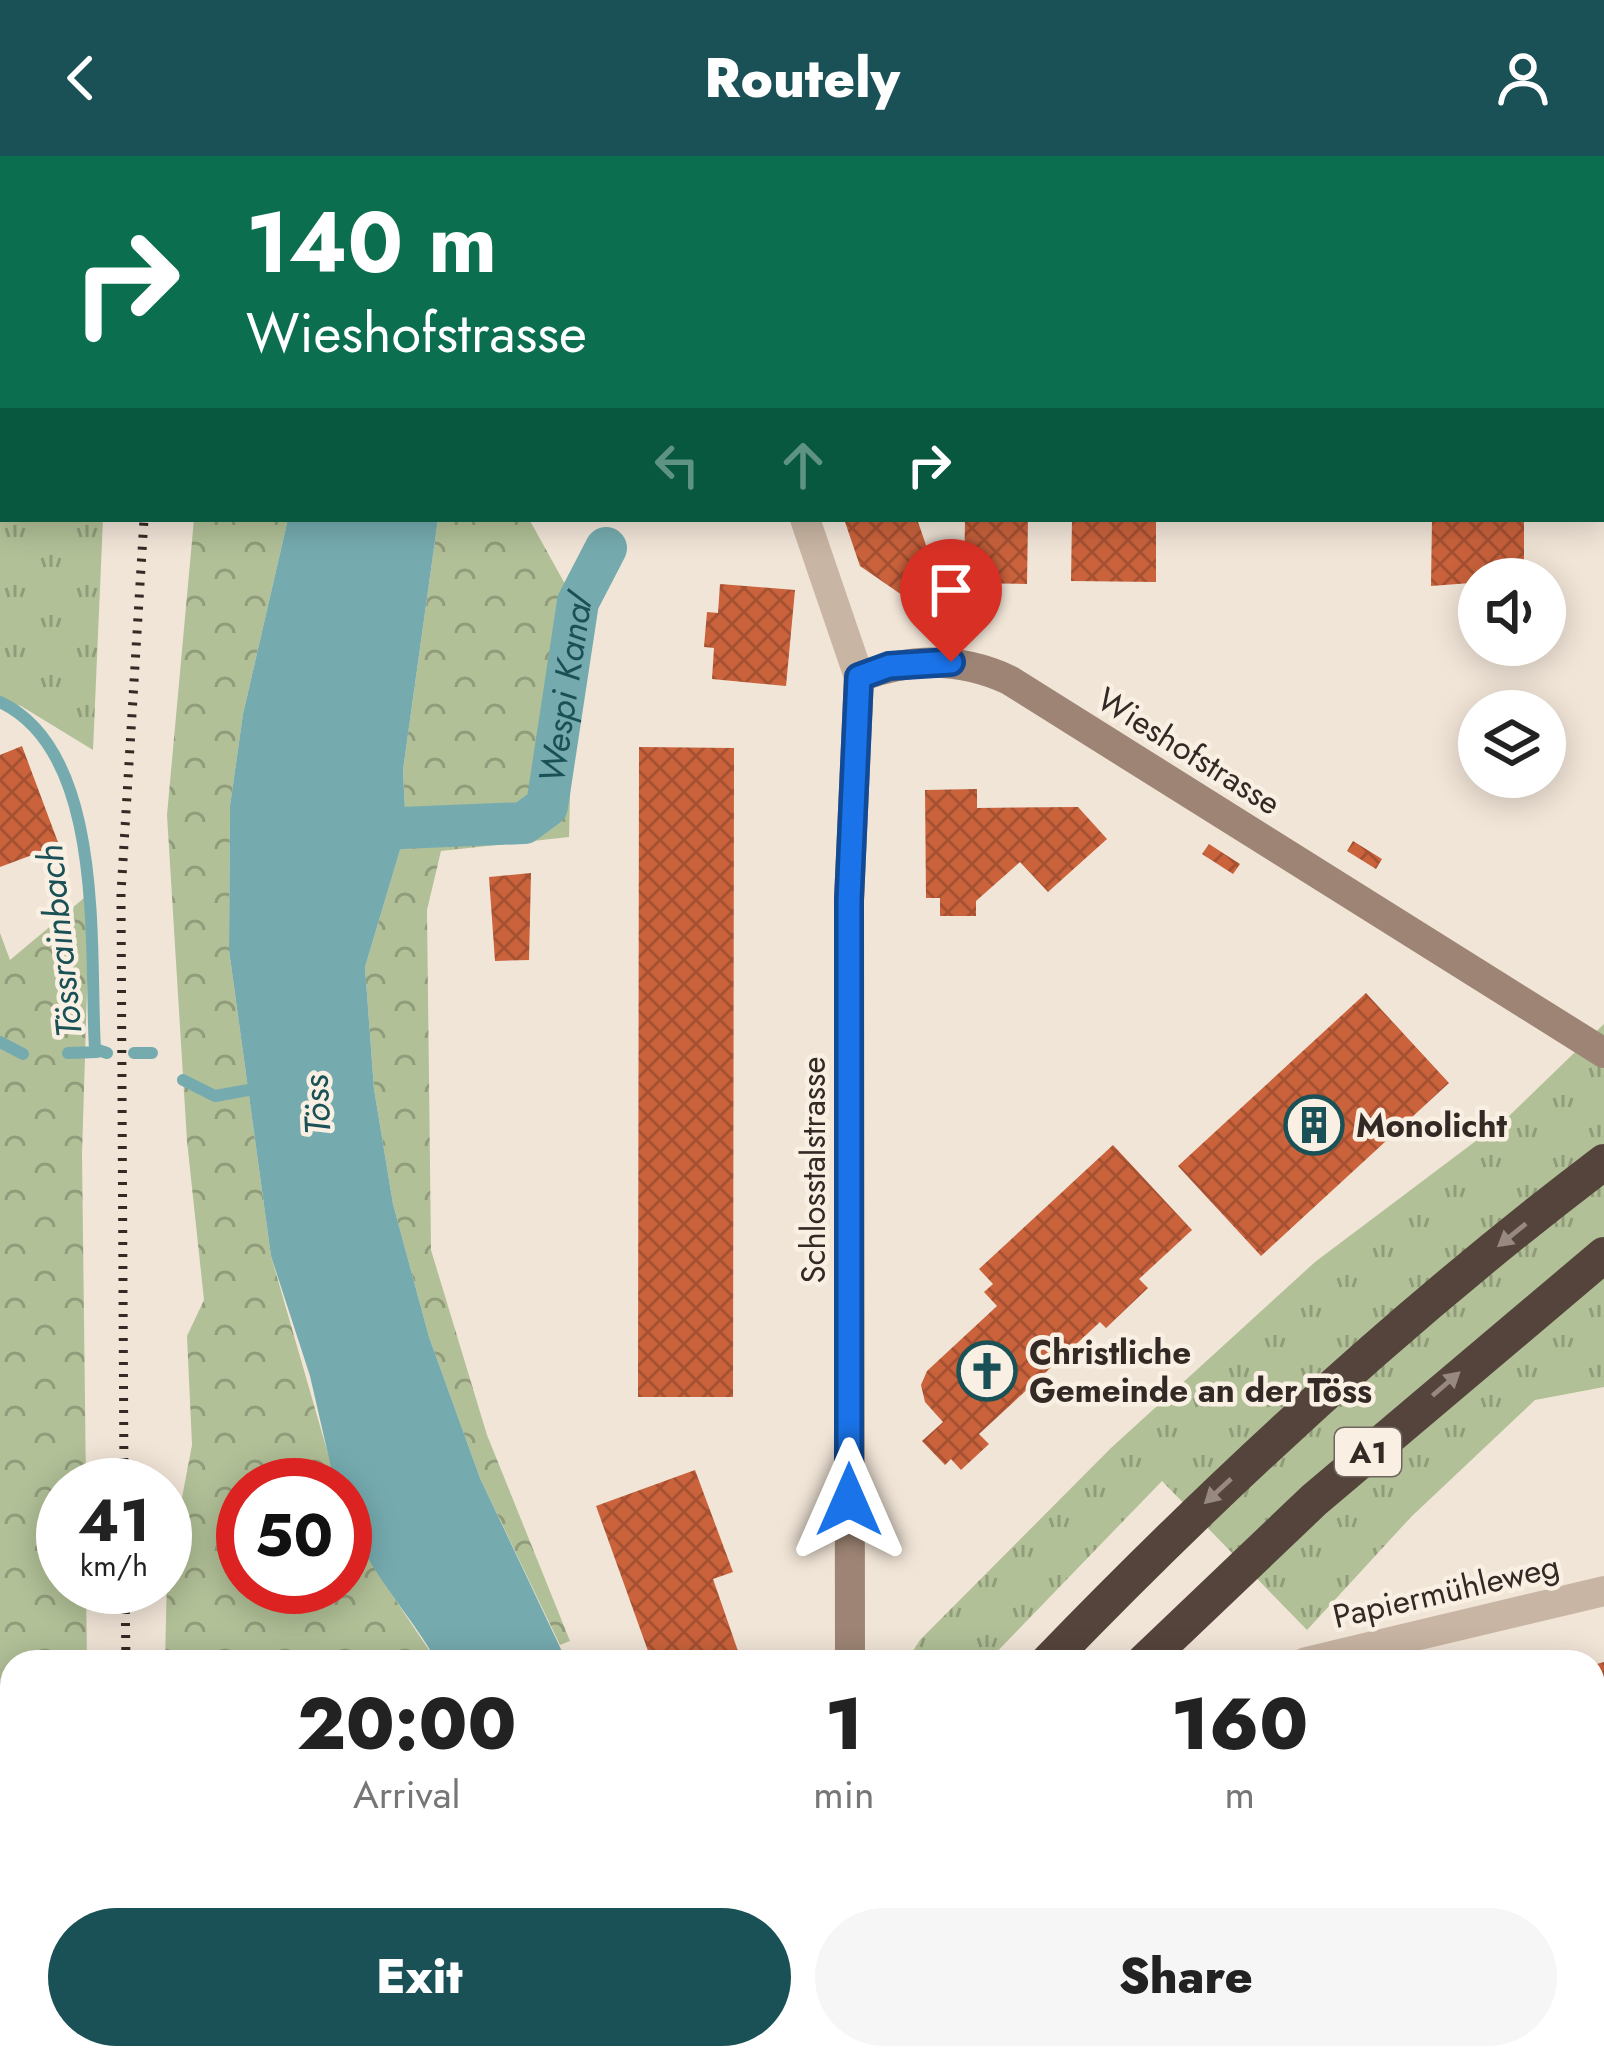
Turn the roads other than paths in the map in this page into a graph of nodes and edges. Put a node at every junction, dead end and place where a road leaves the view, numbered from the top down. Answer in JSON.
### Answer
{"nodes":[{"id":1,"x":806,"y":522,"type":"edge"},
{"id":2,"x":859,"y":677,"type":"junction"},
{"id":3,"x":1604,"y":1054,"type":"edge"},
{"id":4,"x":1604,"y":1162,"type":"edge"},
{"id":5,"x":1604,"y":1255,"type":"edge"},
{"id":6,"x":1604,"y":1591,"type":"edge"},
{"id":7,"x":850,"y":1650,"type":"edge"},
{"id":8,"x":1060,"y":1650,"type":"edge"},
{"id":9,"x":1157,"y":1650,"type":"edge"},
{"id":10,"x":1356,"y":1650,"type":"edge"}],
"edges":[{"from":1,"to":2,"type":"street"},
{"from":2,"to":3,"type":"main road","name":"Wieshofstrasse"},
{"from":2,"to":7,"type":"main road","name":"Schlosstalstrasse"},
{"from":4,"to":8,"type":"highway","number":"A1","one_way":true},
{"from":9,"to":5,"type":"highway","number":"A1","one_way":true},
{"from":6,"to":10,"type":"street","name":"Papiermühleweg"}]}
